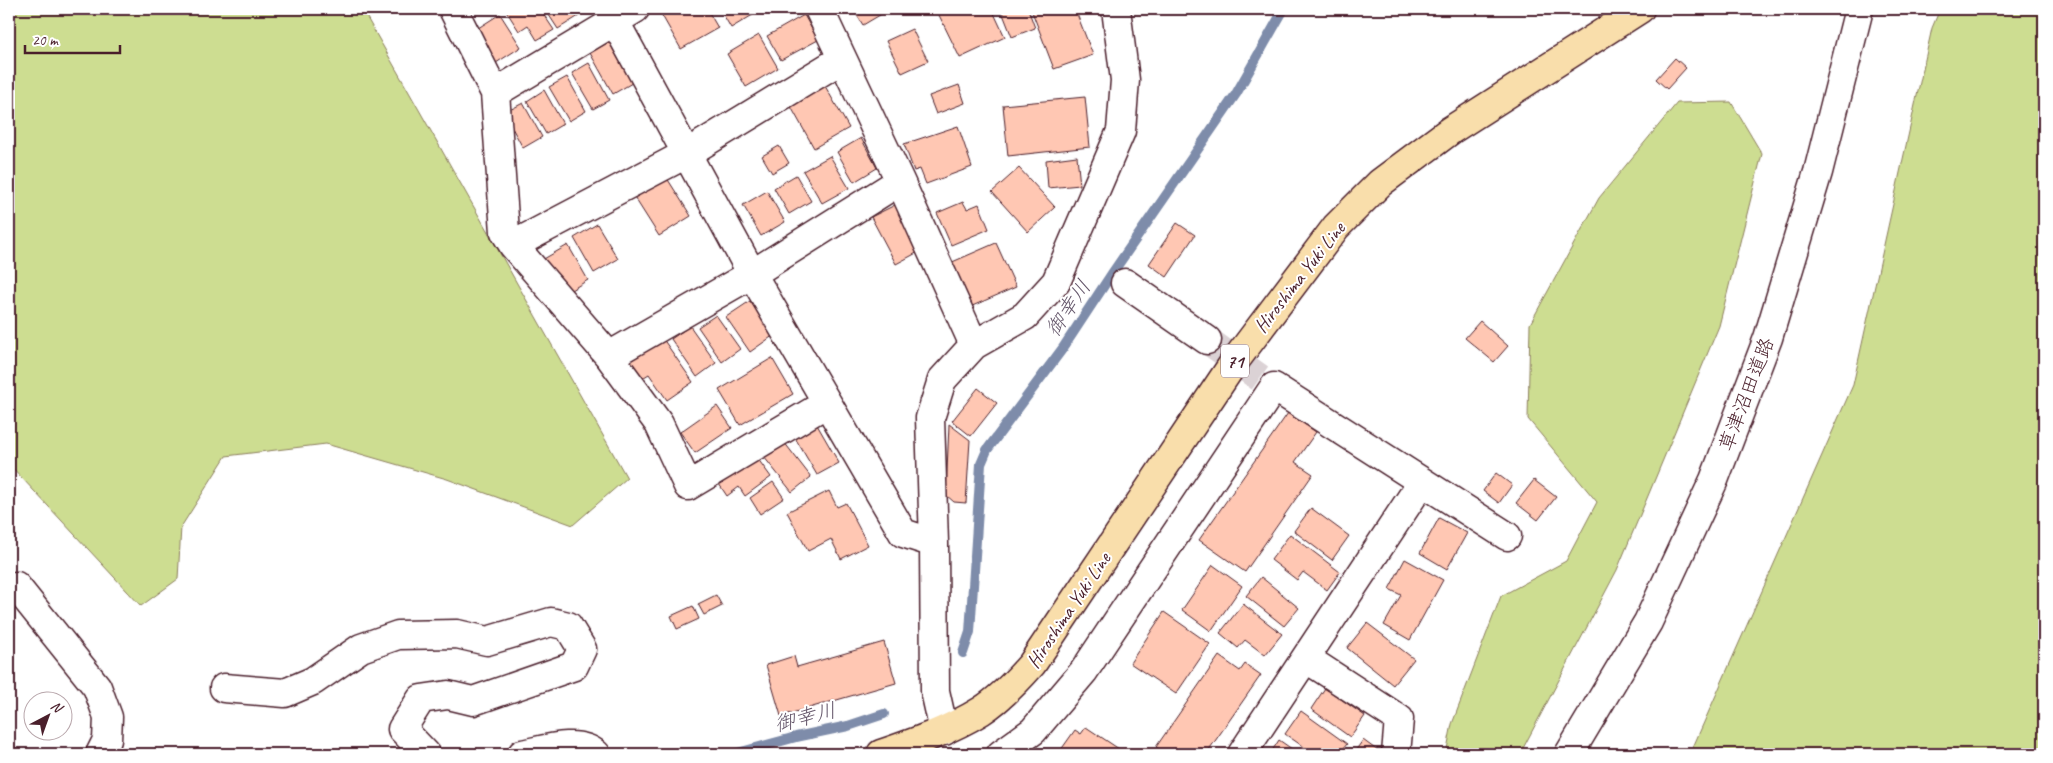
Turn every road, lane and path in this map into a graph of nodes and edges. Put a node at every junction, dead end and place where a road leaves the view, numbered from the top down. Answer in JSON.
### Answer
{"nodes":[{"id":1,"x":453,"y":9,"type":"edge"},
{"id":2,"x":819,"y":9,"type":"edge"},
{"id":3,"x":1116,"y":9,"type":"edge"},
{"id":4,"x":1640,"y":9,"type":"edge"},
{"id":5,"x":1859,"y":9,"type":"edge"},
{"id":6,"x":619,"y":12,"type":"edge"},
{"id":7,"x":842,"y":59,"type":"junction"},
{"id":8,"x":495,"y":93,"type":"junction"},
{"id":9,"x":686,"y":154,"type":"junction"},
{"id":10,"x":900,"y":181,"type":"junction"},
{"id":11,"x":513,"y":245,"type":"junction"},
{"id":12,"x":752,"y":274,"type":"junction"},
{"id":13,"x":1125,"y":284,"type":"dead end"},
{"id":14,"x":1207,"y":340,"type":"tunnel mouth"},
{"id":15,"x":974,"y":345,"type":"junction"},
{"id":16,"x":609,"y":356,"type":"junction"},
{"id":17,"x":827,"y":403,"type":"junction"},
{"id":18,"x":1422,"y":482,"type":"junction"},
{"id":19,"x":1507,"y":536,"type":"dead end"},
{"id":20,"x":934,"y":543,"type":"junction"},
{"id":21,"x":9,"y":587,"type":"edge"},
{"id":22,"x":1307,"y":659,"type":"junction"},
{"id":23,"x":224,"y":688,"type":"dead end"},
{"id":24,"x":944,"y":731,"type":"junction"},
{"id":25,"x":100,"y":754,"type":"edge"},
{"id":26,"x":426,"y":754,"type":"edge"},
{"id":27,"x":522,"y":754,"type":"edge"},
{"id":28,"x":596,"y":754,"type":"edge"},
{"id":29,"x":881,"y":754,"type":"edge"},
{"id":30,"x":1001,"y":754,"type":"edge"},
{"id":31,"x":1242,"y":754,"type":"edge"},
{"id":32,"x":1396,"y":754,"type":"edge"},
{"id":33,"x":1569,"y":754,"type":"edge"}],
"edges":[{"from":1,"to":8,"type":"street"},
{"from":2,"to":7,"type":"street"},
{"from":3,"to":15,"type":"street"},
{"from":4,"to":24,"type":"main road","name":"Hiroshima Yuki Line","number":"71"},
{"from":5,"to":33,"type":"street","name":"草津沼田道路"},
{"from":6,"to":8,"type":"street"},
{"from":6,"to":9,"type":"street"},
{"from":7,"to":9,"type":"street"},
{"from":7,"to":10,"type":"street"},
{"from":8,"to":11,"type":"street"},
{"from":9,"to":11,"type":"street"},
{"from":9,"to":12,"type":"street"},
{"from":10,"to":12,"type":"street"},
{"from":10,"to":15,"type":"street"},
{"from":11,"to":16,"type":"street"},
{"from":12,"to":16,"type":"street"},
{"from":12,"to":17,"type":"street"},
{"from":13,"to":14,"type":"street"},
{"from":15,"to":20,"type":"street"},
{"from":16,"to":17,"type":"street"},
{"from":17,"to":20,"type":"street"},
{"from":18,"to":19,"type":"street"},
{"from":18,"to":22,"type":"street"},
{"from":18,"to":30,"type":"street"},
{"from":20,"to":24,"type":"street"},
{"from":21,"to":25,"type":"street"},
{"from":22,"to":31,"type":"street"},
{"from":22,"to":32,"type":"street"},
{"from":23,"to":26,"type":"street"},
{"from":24,"to":29,"type":"main road","name":"Hiroshima Yuki Line","number":"71"},
{"from":27,"to":28,"type":"street"}]}
